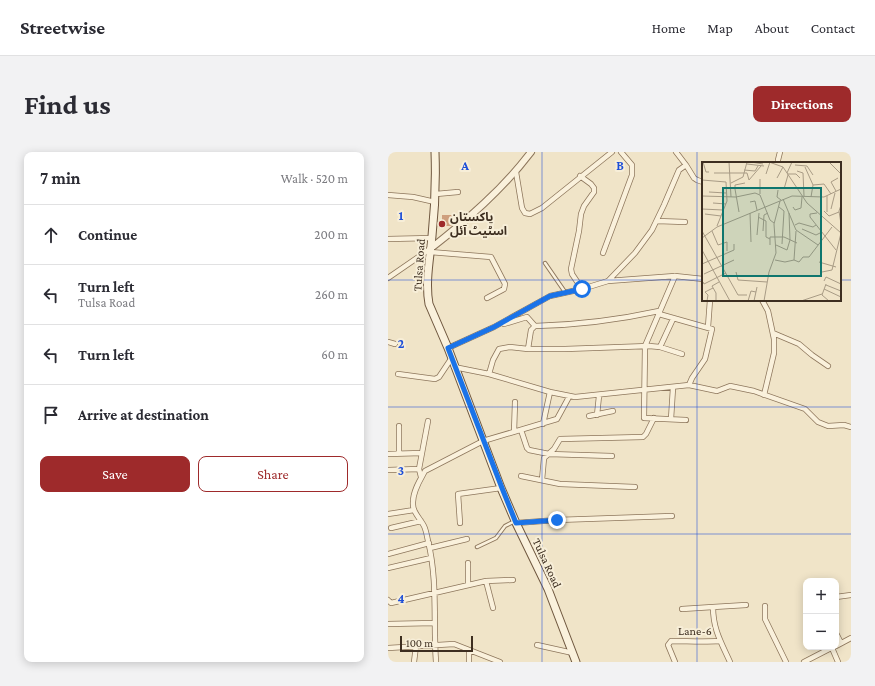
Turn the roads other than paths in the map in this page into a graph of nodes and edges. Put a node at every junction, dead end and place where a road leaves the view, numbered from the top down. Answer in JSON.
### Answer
{"nodes":[{"id":1,"x":435,"y":152,"type":"edge"},
{"id":2,"x":531,"y":152,"type":"edge"},
{"id":3,"x":612,"y":152,"type":"edge"},
{"id":4,"x":621,"y":152,"type":"edge"},
{"id":5,"x":676,"y":152,"type":"edge"},
{"id":6,"x":780,"y":152,"type":"edge"},
{"id":7,"x":778,"y":160,"type":"dead end"},
{"id":8,"x":686,"y":165,"type":"junction"},
{"id":9,"x":516,"y":172,"type":"junction"},
{"id":10,"x":580,"y":176,"type":"junction"},
{"id":11,"x":702,"y":182,"type":"edge"},
{"id":12,"x":458,"y":192,"type":"dead end"},
{"id":13,"x":436,"y":194,"type":"junction"},
{"id":14,"x":388,"y":195,"type":"edge"},
{"id":15,"x":435,"y":202,"type":"junction"},
{"id":16,"x":657,"y":221,"type":"junction"},
{"id":17,"x":685,"y":222,"type":"dead end"},
{"id":18,"x":432,"y":238,"type":"junction"},
{"id":19,"x":388,"y":239,"type":"edge"},
{"id":20,"x":430,"y":250,"type":"junction"},
{"id":21,"x":603,"y":253,"type":"dead end"},
{"id":22,"x":545,"y":263,"type":"dead end"},
{"id":23,"x":675,"y":276,"type":"junction"},
{"id":24,"x":388,"y":278,"type":"edge"},
{"id":25,"x":702,"y":279,"type":"edge"},
{"id":26,"x":608,"y":281,"type":"junction"},
{"id":27,"x":582,"y":289,"type":"junction"},
{"id":28,"x":566,"y":292,"type":"junction"},
{"id":29,"x":487,"y":298,"type":"dead end"},
{"id":30,"x":710,"y":301,"type":"edge"},
{"id":31,"x":763,"y":301,"type":"edge"},
{"id":32,"x":659,"y":312,"type":"junction"},
{"id":33,"x":673,"y":319,"type":"junction"},
{"id":34,"x":535,"y":326,"type":"junction"},
{"id":35,"x":494,"y":327,"type":"junction"},
{"id":36,"x":708,"y":327,"type":"junction"},
{"id":37,"x":773,"y":333,"type":"junction"},
{"id":38,"x":388,"y":342,"type":"edge"},
{"id":39,"x":395,"y":344,"type":"dead end"},
{"id":40,"x":645,"y":346,"type":"junction"},
{"id":41,"x":448,"y":348,"type":"junction"},
{"id":42,"x":660,"y":348,"type":"junction"},
{"id":43,"x":528,"y":349,"type":"junction"},
{"id":44,"x":682,"y":354,"type":"dead end"},
{"id":45,"x":453,"y":363,"type":"junction"},
{"id":46,"x":828,"y":366,"type":"dead end"},
{"id":47,"x":398,"y":374,"type":"dead end"},
{"id":48,"x":489,"y":374,"type":"junction"},
{"id":49,"x":689,"y":386,"type":"junction"},
{"id":50,"x":673,"y":388,"type":"junction"},
{"id":51,"x":644,"y":389,"type":"junction"},
{"id":52,"x":550,"y":392,"type":"junction"},
{"id":53,"x":764,"y":394,"type":"junction"},
{"id":54,"x":599,"y":396,"type":"junction"},
{"id":55,"x":569,"y":397,"type":"junction"},
{"id":56,"x":515,"y":402,"type":"dead end"},
{"id":57,"x":613,"y":412,"type":"dead end"},
{"id":58,"x":596,"y":415,"type":"junction"},
{"id":59,"x":589,"y":416,"type":"dead end"},
{"id":60,"x":654,"y":418,"type":"junction"},
{"id":61,"x":671,"y":419,"type":"junction"},
{"id":62,"x":686,"y":420,"type":"dead end"},
{"id":63,"x":428,"y":421,"type":"dead end"},
{"id":64,"x":543,"y":424,"type":"junction"},
{"id":65,"x":399,"y":426,"type":"dead end"},
{"id":66,"x":851,"y":427,"type":"edge"},
{"id":67,"x":521,"y":430,"type":"junction"},
{"id":68,"x":514,"y":432,"type":"junction"},
{"id":69,"x":484,"y":441,"type":"junction"},
{"id":70,"x":422,"y":453,"type":"junction"},
{"id":71,"x":388,"y":454,"type":"edge"},
{"id":72,"x":399,"y":454,"type":"junction"},
{"id":73,"x":549,"y":454,"type":"junction"},
{"id":74,"x":612,"y":456,"type":"dead end"},
{"id":75,"x":419,"y":469,"type":"junction"},
{"id":76,"x":388,"y":470,"type":"edge"},
{"id":77,"x":521,"y":476,"type":"dead end"},
{"id":78,"x":421,"y":478,"type":"junction"},
{"id":79,"x":542,"y":480,"type":"junction"},
{"id":80,"x":635,"y":487,"type":"dead end"},
{"id":81,"x":502,"y":488,"type":"junction"},
{"id":82,"x":414,"y":510,"type":"junction"},
{"id":83,"x":388,"y":514,"type":"edge"},
{"id":84,"x":672,"y":516,"type":"dead end"},
{"id":85,"x":421,"y":521,"type":"junction"},
{"id":86,"x":516,"y":522,"type":"junction"},
{"id":87,"x":460,"y":523,"type":"dead end"},
{"id":88,"x":392,"y":528,"type":"dead end"},
{"id":89,"x":467,"y":540,"type":"dead end"},
{"id":90,"x":429,"y":545,"type":"junction"},
{"id":91,"x":477,"y":547,"type":"dead end"},
{"id":92,"x":388,"y":554,"type":"edge"},
{"id":93,"x":431,"y":558,"type":"junction"},
{"id":94,"x":468,"y":563,"type":"dead end"},
{"id":95,"x":388,"y":568,"type":"edge"},
{"id":96,"x":513,"y":580,"type":"dead end"},
{"id":97,"x":486,"y":581,"type":"junction"},
{"id":98,"x":468,"y":585,"type":"junction"},
{"id":99,"x":435,"y":594,"type":"junction"},
{"id":100,"x":851,"y":595,"type":"edge"},
{"id":101,"x":839,"y":597,"type":"edge"},
{"id":102,"x":388,"y":600,"type":"edge"},
{"id":103,"x":746,"y":605,"type":"dead end"},
{"id":104,"x":765,"y":606,"type":"dead end"},
{"id":105,"x":713,"y":607,"type":"junction"},
{"id":106,"x":493,"y":608,"type":"dead end"},
{"id":107,"x":682,"y":609,"type":"dead end"},
{"id":108,"x":434,"y":623,"type":"junction"},
{"id":109,"x":388,"y":624,"type":"edge"},
{"id":110,"x":851,"y":638,"type":"edge"},
{"id":111,"x":839,"y":639,"type":"edge"},
{"id":112,"x":719,"y":641,"type":"junction"},
{"id":113,"x":841,"y":643,"type":"joint"},
{"id":114,"x":435,"y":644,"type":"junction"},
{"id":115,"x":537,"y":645,"type":"dead end"},
{"id":116,"x":416,"y":646,"type":"junction"},
{"id":117,"x":388,"y":648,"type":"edge"},
{"id":118,"x":469,"y":650,"type":"junction"},
{"id":119,"x":828,"y":650,"type":"edge"},
{"id":120,"x":835,"y":650,"type":"edge"},
{"id":121,"x":573,"y":653,"type":"junction"},
{"id":122,"x":414,"y":662,"type":"edge"},
{"id":123,"x":436,"y":662,"type":"edge"},
{"id":124,"x":469,"y":662,"type":"edge"},
{"id":125,"x":500,"y":662,"type":"edge"},
{"id":126,"x":576,"y":662,"type":"edge"},
{"id":127,"x":675,"y":662,"type":"edge"},
{"id":128,"x":729,"y":662,"type":"edge"},
{"id":129,"x":786,"y":662,"type":"edge"},
{"id":130,"x":804,"y":662,"type":"edge"},
{"id":131,"x":838,"y":662,"type":"edge"}],
"edges":[{"from":1,"to":13,"type":"main road","name":"Tulsa Road"},
{"from":2,"to":9,"type":"street"},
{"from":3,"to":10,"type":"street"},
{"from":4,"to":21,"type":"street"},
{"from":5,"to":8,"type":"street"},
{"from":6,"to":7,"type":"street"},
{"from":8,"to":11,"type":"street"},
{"from":8,"to":16,"type":"street"},
{"from":9,"to":10,"type":"street"},
{"from":9,"to":20,"type":"street"},
{"from":10,"to":27,"type":"street"},
{"from":12,"to":13,"type":"street"},
{"from":13,"to":15,"type":"main road","name":"Tulsa Road"},
{"from":14,"to":15,"type":"street"},
{"from":15,"to":18,"type":"main road","name":"Tulsa Road"},
{"from":16,"to":17,"type":"street"},
{"from":16,"to":26,"type":"street"},
{"from":18,"to":19,"type":"street"},
{"from":18,"to":20,"type":"main road","name":"Tulsa Road"},
{"from":20,"to":24,"type":"street"},
{"from":20,"to":29,"type":"street"},
{"from":20,"to":41,"type":"main road","name":"Tulsa Road"},
{"from":22,"to":28,"type":"lane"},
{"from":23,"to":25,"type":"street"},
{"from":23,"to":26,"type":"street"},
{"from":23,"to":32,"type":"street"},
{"from":26,"to":27,"type":"street"},
{"from":27,"to":28,"type":"street"},
{"from":28,"to":35,"type":"street"},
{"from":30,"to":36,"type":"street"},
{"from":31,"to":37,"type":"street"},
{"from":32,"to":33,"type":"street"},
{"from":32,"to":34,"type":"street"},
{"from":32,"to":40,"type":"street"},
{"from":33,"to":36,"type":"street"},
{"from":33,"to":42,"type":"street"},
{"from":34,"to":35,"type":"street"},
{"from":34,"to":43,"type":"street"},
{"from":35,"to":41,"type":"street"},
{"from":36,"to":49,"type":"street"},
{"from":37,"to":46,"type":"street"},
{"from":37,"to":53,"type":"street"},
{"from":38,"to":39,"type":"street"},
{"from":40,"to":42,"type":"street"},
{"from":40,"to":43,"type":"street"},
{"from":40,"to":51,"type":"street"},
{"from":41,"to":45,"type":"main road","name":"Tulsa Road"},
{"from":42,"to":44,"type":"street"},
{"from":43,"to":48,"type":"street"},
{"from":45,"to":47,"type":"street"},
{"from":45,"to":48,"type":"street"},
{"from":45,"to":69,"type":"main road","name":"Tulsa Road"},
{"from":48,"to":52,"type":"street"},
{"from":49,"to":50,"type":"street"},
{"from":49,"to":53,"type":"street"},
{"from":50,"to":51,"type":"street"},
{"from":50,"to":61,"type":"street"},
{"from":51,"to":54,"type":"street"},
{"from":51,"to":60,"type":"street"},
{"from":52,"to":55,"type":"street"},
{"from":52,"to":64,"type":"street"},
{"from":53,"to":66,"type":"street"},
{"from":54,"to":55,"type":"street"},
{"from":54,"to":58,"type":"street"},
{"from":55,"to":64,"type":"street"},
{"from":56,"to":68,"type":"street"},
{"from":57,"to":58,"type":"street"},
{"from":58,"to":59,"type":"street"},
{"from":60,"to":61,"type":"street"},
{"from":60,"to":73,"type":"street"},
{"from":61,"to":62,"type":"street"},
{"from":63,"to":70,"type":"street"},
{"from":64,"to":67,"type":"street"},
{"from":65,"to":72,"type":"street"},
{"from":67,"to":68,"type":"street"},
{"from":67,"to":73,"type":"street"},
{"from":68,"to":69,"type":"street"},
{"from":69,"to":78,"type":"street"},
{"from":69,"to":81,"type":"main road","name":"Tulsa Road"},
{"from":70,"to":72,"type":"street"},
{"from":70,"to":75,"type":"street"},
{"from":71,"to":72,"type":"street"},
{"from":73,"to":74,"type":"street"},
{"from":73,"to":79,"type":"street"},
{"from":75,"to":76,"type":"street"},
{"from":75,"to":78,"type":"street"},
{"from":77,"to":79,"type":"street"},
{"from":78,"to":82,"type":"street"},
{"from":79,"to":80,"type":"street"},
{"from":81,"to":86,"type":"main road","name":"Tulsa Road"},
{"from":81,"to":87,"type":"street"},
{"from":82,"to":83,"type":"street"},
{"from":82,"to":85,"type":"street"},
{"from":84,"to":86,"type":"street"},
{"from":85,"to":88,"type":"street"},
{"from":85,"to":90,"type":"street"},
{"from":86,"to":91,"type":"lane"},
{"from":86,"to":121,"type":"main road","name":"Tulsa Road"},
{"from":89,"to":90,"type":"street"},
{"from":90,"to":92,"type":"street"},
{"from":90,"to":93,"type":"street"},
{"from":93,"to":95,"type":"street"},
{"from":93,"to":99,"type":"street"},
{"from":94,"to":98,"type":"street"},
{"from":96,"to":97,"type":"street"},
{"from":97,"to":98,"type":"street"},
{"from":97,"to":106,"type":"street"},
{"from":98,"to":99,"type":"street"},
{"from":99,"to":102,"type":"street"},
{"from":99,"to":108,"type":"street"},
{"from":100,"to":101,"type":"street"},
{"from":103,"to":105,"type":"street"},
{"from":104,"to":129,"type":"street"},
{"from":105,"to":107,"type":"street"},
{"from":105,"to":112,"type":"street"},
{"from":108,"to":109,"type":"street"},
{"from":108,"to":114,"type":"street"},
{"from":110,"to":113,"type":"street"},
{"from":111,"to":113,"type":"street"},
{"from":112,"to":127,"type":"street","name":"Lane-6"},
{"from":112,"to":128,"type":"street"},
{"from":114,"to":116,"type":"street"},
{"from":114,"to":118,"type":"street"},
{"from":114,"to":123,"type":"street"},
{"from":115,"to":121,"type":"street"},
{"from":116,"to":117,"type":"street"},
{"from":116,"to":122,"type":"street"},
{"from":118,"to":124,"type":"street"},
{"from":118,"to":125,"type":"street"},
{"from":119,"to":130,"type":"street"},
{"from":120,"to":131,"type":"street"},
{"from":121,"to":126,"type":"main road","name":"Tulsa Road"}]}
